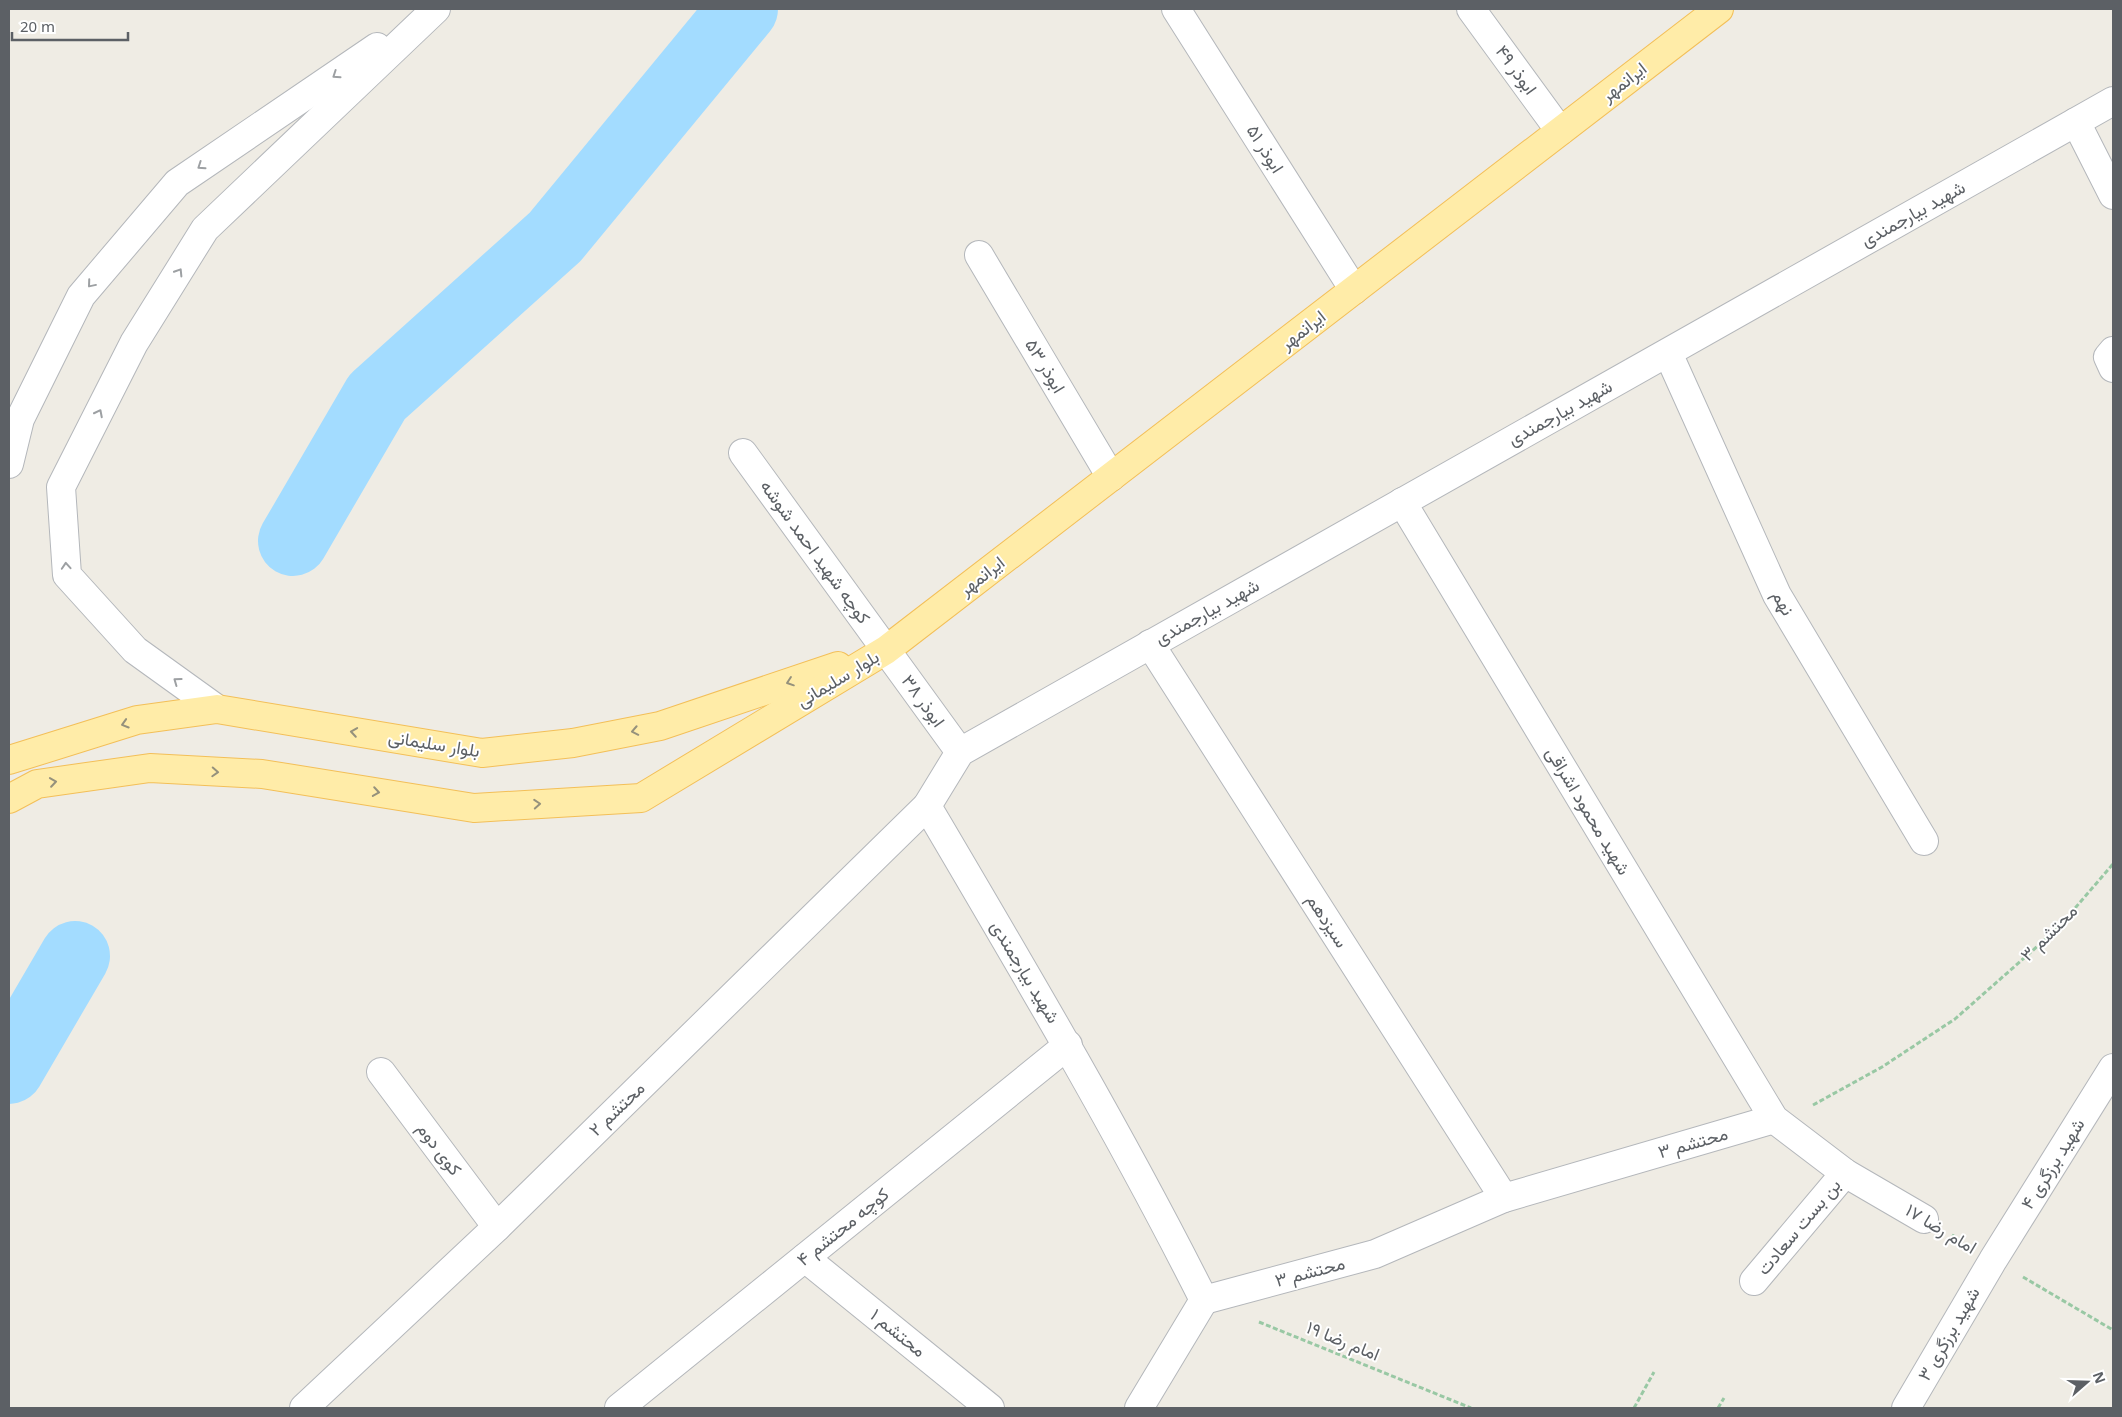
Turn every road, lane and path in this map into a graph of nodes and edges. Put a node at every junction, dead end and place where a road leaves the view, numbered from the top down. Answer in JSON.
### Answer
{"nodes":[{"id":1,"x":435,"y":9,"type":"edge"},
{"id":2,"x":1176,"y":9,"type":"edge"},
{"id":3,"x":1471,"y":9,"type":"edge"},
{"id":4,"x":1719,"y":9,"type":"edge"},
{"id":5,"x":2113,"y":101,"type":"edge"},
{"id":6,"x":2076,"y":122,"type":"junction"},
{"id":7,"x":1560,"y":132,"type":"junction"},
{"id":8,"x":2113,"y":195,"type":"edge"},
{"id":9,"x":979,"y":255,"type":"dead end"},
{"id":10,"x":1354,"y":290,"type":"junction"},
{"id":11,"x":1668,"y":352,"type":"junction"},
{"id":12,"x":743,"y":453,"type":"dead end"},
{"id":13,"x":9,"y":464,"type":"edge"},
{"id":14,"x":1111,"y":477,"type":"junction"},
{"id":15,"x":1402,"y":502,"type":"junction"},
{"id":16,"x":1150,"y":644,"type":"junction"},
{"id":17,"x":886,"y":650,"type":"junction"},
{"id":18,"x":217,"y":709,"type":"junction"},
{"id":19,"x":960,"y":752,"type":"junction"},
{"id":20,"x":9,"y":760,"type":"edge"},
{"id":21,"x":9,"y":799,"type":"edge"},
{"id":22,"x":927,"y":806,"type":"junction"},
{"id":23,"x":1924,"y":841,"type":"dead end"},
{"id":24,"x":2113,"y":864,"type":"edge"},
{"id":25,"x":1068,"y":1045,"type":"junction"},
{"id":26,"x":2113,"y":1068,"type":"edge"},
{"id":27,"x":381,"y":1072,"type":"dead end"},
{"id":28,"x":1774,"y":1119,"type":"junction"},
{"id":29,"x":1845,"y":1173,"type":"junction"},
{"id":30,"x":1504,"y":1198,"type":"junction"},
{"id":31,"x":1924,"y":1219,"type":"joint"},
{"id":32,"x":497,"y":1227,"type":"junction"},
{"id":33,"x":805,"y":1258,"type":"junction"},
{"id":34,"x":1993,"y":1260,"type":"junction"},
{"id":35,"x":1754,"y":1282,"type":"dead end"},
{"id":36,"x":1204,"y":1300,"type":"junction"},
{"id":37,"x":1257,"y":1322,"type":"dead end"},
{"id":38,"x":2113,"y":1330,"type":"edge"},
{"id":39,"x":1654,"y":1372,"type":"dead end"},
{"id":40,"x":1724,"y":1398,"type":"dead end"},
{"id":41,"x":304,"y":1408,"type":"edge"},
{"id":42,"x":619,"y":1408,"type":"edge"},
{"id":43,"x":990,"y":1408,"type":"edge"},
{"id":44,"x":1139,"y":1408,"type":"edge"},
{"id":45,"x":1471,"y":1408,"type":"edge"},
{"id":46,"x":1634,"y":1408,"type":"edge"},
{"id":47,"x":1718,"y":1408,"type":"edge"},
{"id":48,"x":1906,"y":1408,"type":"edge"}],
"edges":[{"from":1,"to":13,"type":"street","one_way":true},
{"from":18,"to":1,"type":"street","one_way":true},
{"from":2,"to":10,"type":"street","name":"ابوذر ۵۱"},
{"from":3,"to":7,"type":"street","name":"ابوذر ۴۹"},
{"from":4,"to":7,"type":"main road","name":"ایرانمهر"},
{"from":5,"to":6,"type":"street","name":"شهید بیارجمندی"},
{"from":6,"to":8,"type":"street"},
{"from":6,"to":11,"type":"street","name":"شهید بیارجمندی"},
{"from":7,"to":10,"type":"main road","name":"ایرانمهر"},
{"from":9,"to":14,"type":"street","name":"۵۳ ابوذر"},
{"from":10,"to":14,"type":"main road","name":"ایرانمهر"},
{"from":11,"to":15,"type":"street","name":"شهید بیارجمندی"},
{"from":11,"to":23,"type":"street","name":"نهم"},
{"from":12,"to":17,"type":"street","name":"کوچه شهید احمد شوشه"},
{"from":14,"to":17,"type":"main road","name":"ایرانمهر"},
{"from":15,"to":16,"type":"street","name":"شهید بیارجمندی"},
{"from":15,"to":28,"type":"street","name":"شهید محمود اشراقی"},
{"from":16,"to":19,"type":"street","name":"شهید بیارجمندی"},
{"from":16,"to":30,"type":"street","name":"سیزدهم"},
{"from":17,"to":18,"type":"main road","name":"بلوار سلیمانی","one_way":true},
{"from":17,"to":19,"type":"street","name":"ابوذر ۳۸"},
{"from":21,"to":17,"type":"main road","name":"بلوار سلیمانی","one_way":true},
{"from":18,"to":20,"type":"main road","name":"بلوار سلیمانی","one_way":true},
{"from":19,"to":22,"type":"street","name":"شهید بیارجمندی"},
{"from":22,"to":25,"type":"street","name":"شهید بیارجمندی"},
{"from":22,"to":32,"type":"street","name":"۲ محتشم"},
{"from":24,"to":28,"type":"path","name":"محتشم ۳"},
{"from":25,"to":33,"type":"street","name":"کوچه محتشم ۴"},
{"from":25,"to":36,"type":"street","name":"شهید بیارجمندی"},
{"from":26,"to":34,"type":"street","name":"۴ شهید برزگری"},
{"from":27,"to":32,"type":"street","name":"کوی دوم"},
{"from":28,"to":29,"type":"street","name":"امام رضا ۱۷"},
{"from":28,"to":30,"type":"street","name":"محتشم ۳"},
{"from":29,"to":31,"type":"street","name":"امام رضا ۱۷"},
{"from":29,"to":35,"type":"street","name":"بن بست سعادت"},
{"from":30,"to":36,"type":"street","name":"محتشم ۳"},
{"from":31,"to":34,"type":"path","name":"امام رضا ۱۷"},
{"from":32,"to":41,"type":"street","name":"۲ محتشم"},
{"from":33,"to":42,"type":"street","name":"کوچه محتشم ۴"},
{"from":33,"to":43,"type":"street","name":"محتشم ۱"},
{"from":34,"to":38,"type":"path","name":"امام رضا ۱۷"},
{"from":34,"to":48,"type":"street","name":"۳ شهید برزگری"},
{"from":36,"to":44,"type":"street"},
{"from":37,"to":45,"type":"path","name":"امام رضا ۱۹"},
{"from":39,"to":46,"type":"path"},
{"from":40,"to":47,"type":"path"}]}
